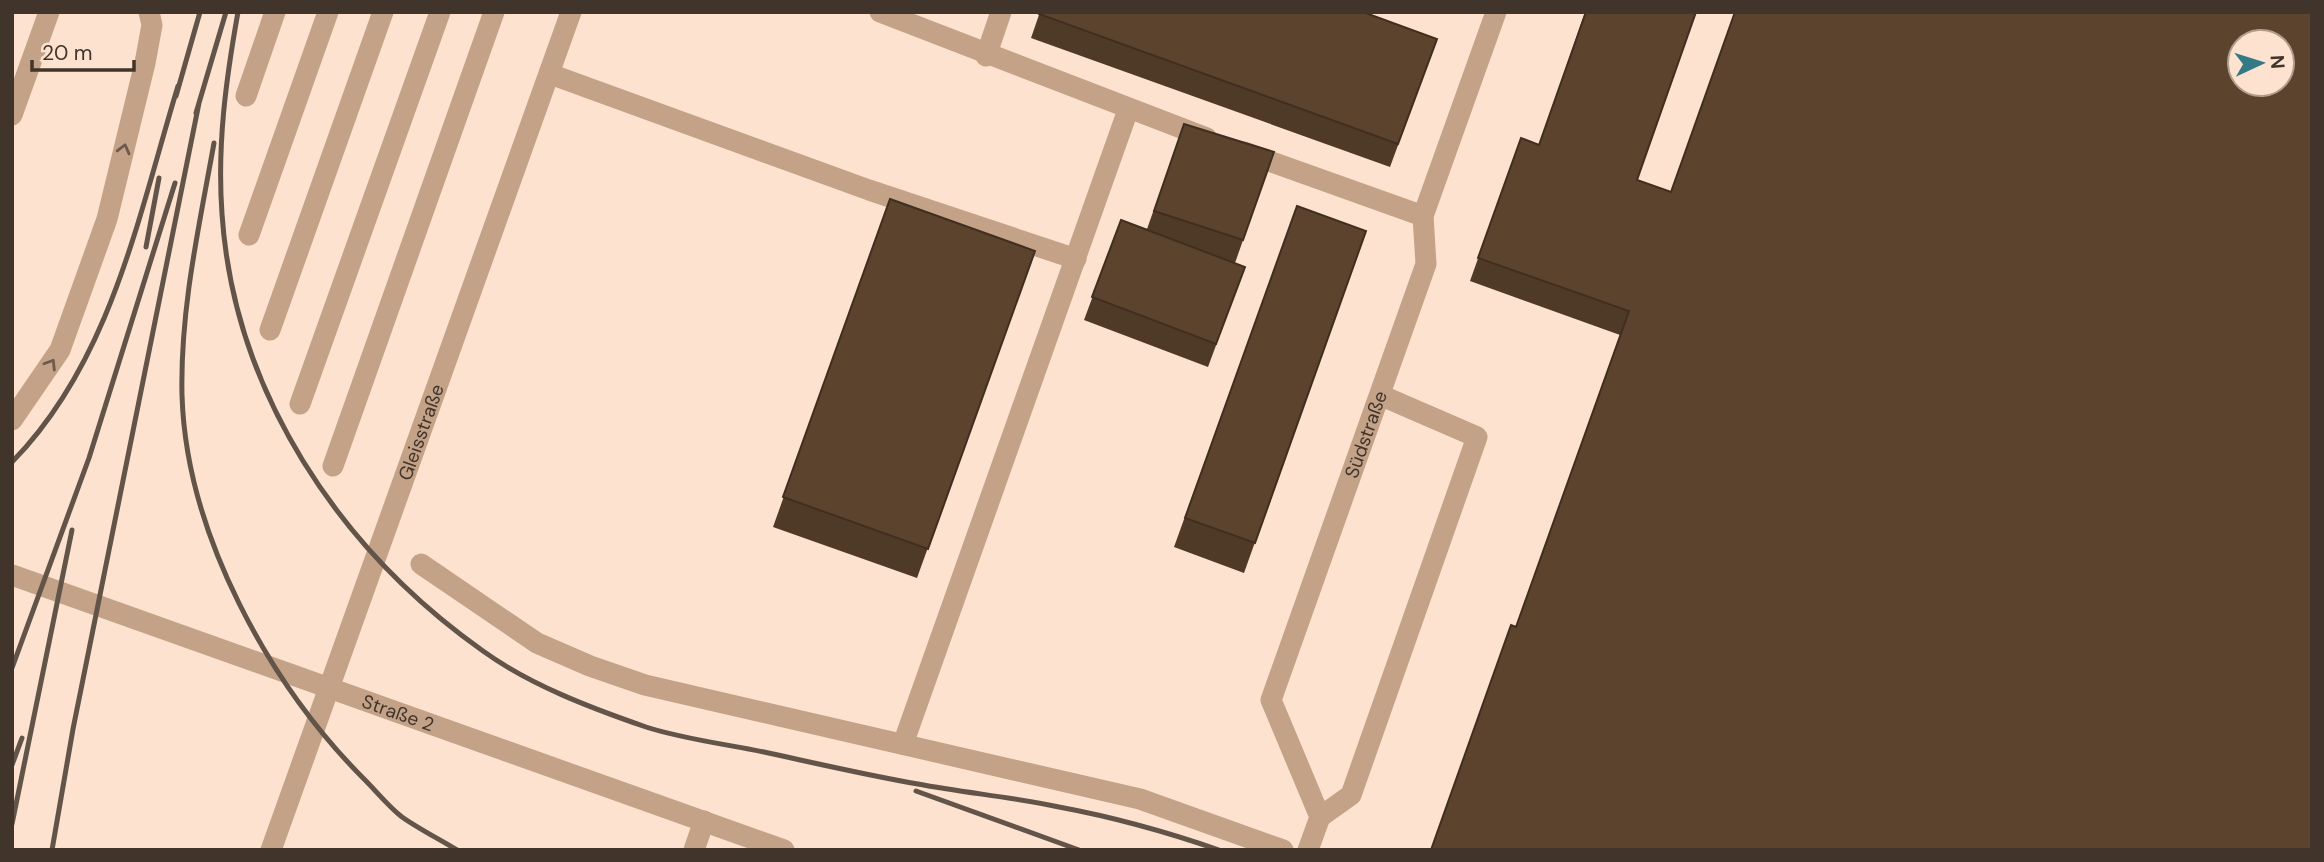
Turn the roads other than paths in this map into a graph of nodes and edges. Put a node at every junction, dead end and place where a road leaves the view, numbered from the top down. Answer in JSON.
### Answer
{"nodes":[{"id":1,"x":49,"y":12,"type":"edge"},
{"id":2,"x":149,"y":12,"type":"edge"},
{"id":3,"x":275,"y":12,"type":"edge"},
{"id":4,"x":328,"y":12,"type":"edge"},
{"id":5,"x":383,"y":12,"type":"edge"},
{"id":6,"x":440,"y":12,"type":"edge"},
{"id":7,"x":494,"y":12,"type":"edge"},
{"id":8,"x":571,"y":12,"type":"edge"},
{"id":9,"x":880,"y":12,"type":"edge"},
{"id":10,"x":1002,"y":12,"type":"edge"},
{"id":11,"x":1496,"y":12,"type":"edge"},
{"id":12,"x":986,"y":56,"type":"junction"},
{"id":13,"x":550,"y":74,"type":"junction"},
{"id":14,"x":246,"y":96,"type":"dead end"},
{"id":15,"x":1128,"y":110,"type":"junction"},
{"id":16,"x":12,"y":115,"type":"edge"},
{"id":17,"x":1423,"y":216,"type":"junction"},
{"id":18,"x":249,"y":235,"type":"dead end"},
{"id":19,"x":1076,"y":259,"type":"junction"},
{"id":20,"x":270,"y":330,"type":"dead end"},
{"id":21,"x":1380,"y":395,"type":"junction"},
{"id":22,"x":300,"y":404,"type":"dead end"},
{"id":23,"x":12,"y":420,"type":"edge"},
{"id":24,"x":333,"y":466,"type":"dead end"},
{"id":25,"x":421,"y":564,"type":"dead end"},
{"id":26,"x":12,"y":575,"type":"edge"},
{"id":27,"x":329,"y":687,"type":"junction"},
{"id":28,"x":903,"y":744,"type":"junction"},
{"id":29,"x":1320,"y":817,"type":"junction"},
{"id":30,"x":704,"y":821,"type":"junction"},
{"id":31,"x":271,"y":850,"type":"edge"},
{"id":32,"x":694,"y":850,"type":"edge"},
{"id":33,"x":784,"y":850,"type":"edge"},
{"id":34,"x":1283,"y":850,"type":"edge"},
{"id":35,"x":1308,"y":850,"type":"edge"}],
"edges":[{"from":1,"to":16,"type":"street"},
{"from":23,"to":2,"type":"street","one_way":true},
{"from":3,"to":14,"type":"street"},
{"from":4,"to":18,"type":"street"},
{"from":5,"to":20,"type":"street"},
{"from":6,"to":22,"type":"street"},
{"from":7,"to":24,"type":"street"},
{"from":8,"to":13,"type":"street","name":"Gleisstraße"},
{"from":9,"to":12,"type":"street"},
{"from":10,"to":12,"type":"street"},
{"from":11,"to":17,"type":"street","name":"Südstraße"},
{"from":12,"to":15,"type":"street"},
{"from":13,"to":19,"type":"street"},
{"from":13,"to":27,"type":"street","name":"Gleisstraße"},
{"from":15,"to":17,"type":"street"},
{"from":15,"to":19,"type":"street"},
{"from":17,"to":21,"type":"street","name":"Südstraße"},
{"from":19,"to":28,"type":"street"},
{"from":21,"to":29,"type":"street","name":"Südstraße"},
{"from":21,"to":29,"type":"street"},
{"from":25,"to":28,"type":"street"},
{"from":26,"to":27,"type":"street","name":"Straße 2"},
{"from":27,"to":30,"type":"street","name":"Straße 2"},
{"from":27,"to":31,"type":"street","name":"Gleisstraße"},
{"from":28,"to":34,"type":"street"},
{"from":29,"to":35,"type":"street"},
{"from":30,"to":32,"type":"street"},
{"from":30,"to":33,"type":"street","name":"Straße 2"}]}
